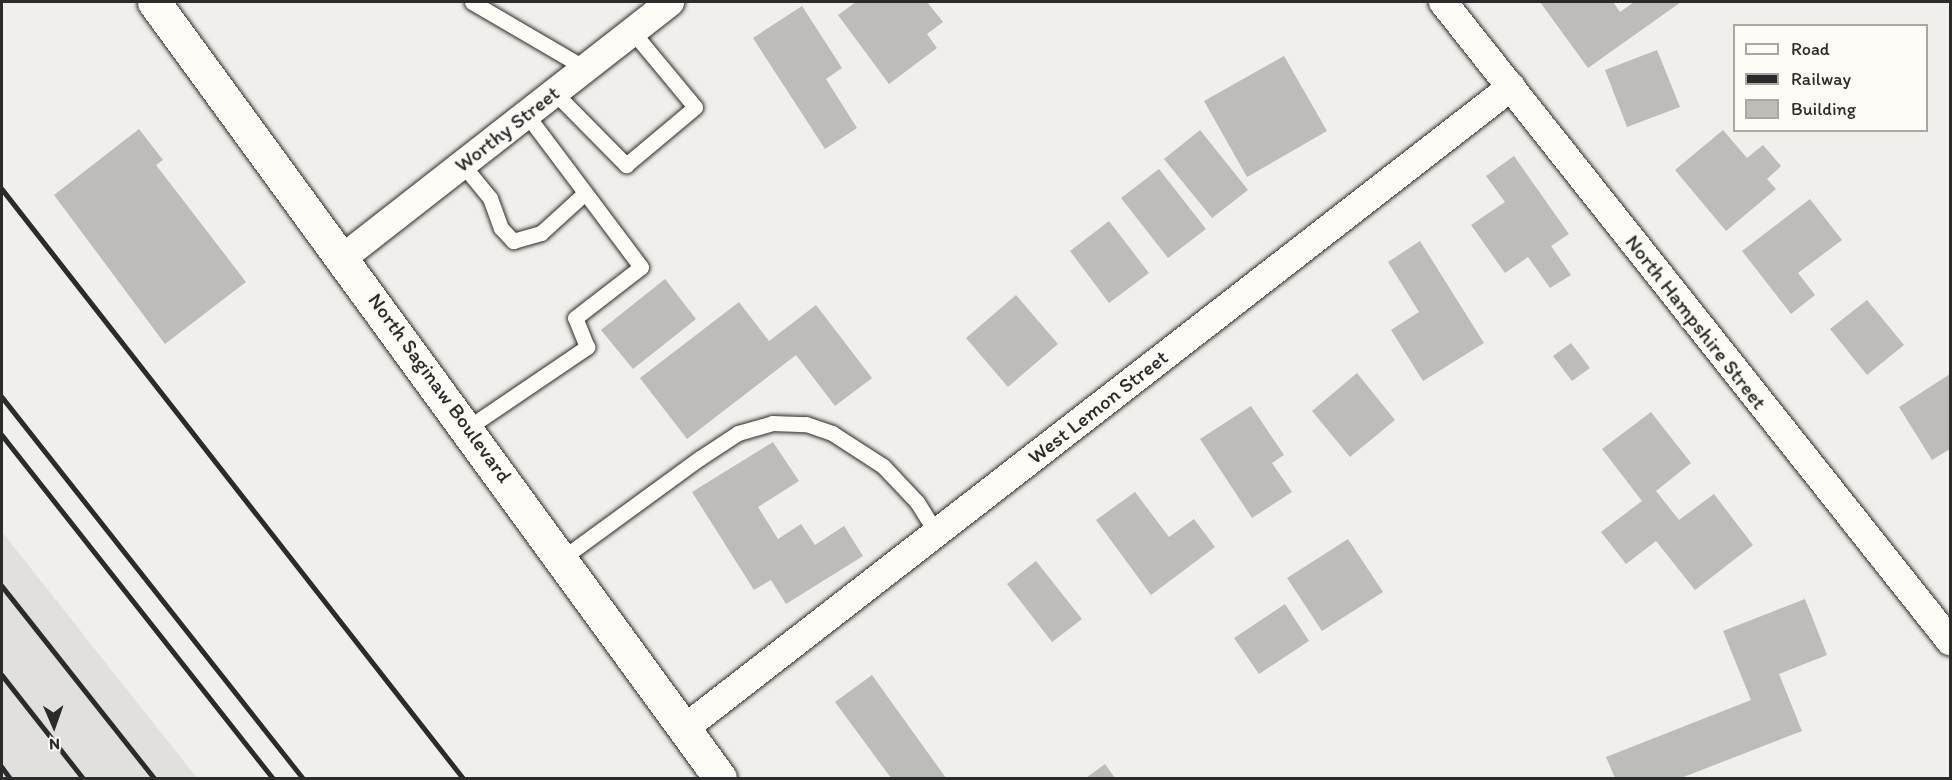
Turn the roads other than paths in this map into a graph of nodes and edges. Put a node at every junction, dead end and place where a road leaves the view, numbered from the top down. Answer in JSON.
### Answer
{"nodes":[{"id":1,"x":154,"y":2,"type":"edge"},
{"id":2,"x":472,"y":2,"type":"edge"},
{"id":3,"x":670,"y":2,"type":"edge"},
{"id":4,"x":1443,"y":2,"type":"edge"},
{"id":5,"x":632,"y":31,"type":"junction"},
{"id":6,"x":585,"y":68,"type":"junction"},
{"id":7,"x":1510,"y":87,"type":"junction"},
{"id":8,"x":554,"y":92,"type":"junction"},
{"id":9,"x":526,"y":114,"type":"junction"},
{"id":10,"x":462,"y":164,"type":"junction"},
{"id":11,"x":585,"y":193,"type":"junction"},
{"id":12,"x":344,"y":257,"type":"junction"},
{"id":13,"x":469,"y":427,"type":"junction"},
{"id":14,"x":936,"y":533,"type":"junction"},
{"id":15,"x":564,"y":557,"type":"junction"},
{"id":16,"x":1950,"y":642,"type":"edge"},
{"id":17,"x":685,"y":729,"type":"junction"},
{"id":18,"x":720,"y":778,"type":"edge"}],
"edges":[{"from":1,"to":12,"type":"main road","name":"North Saginaw Boulevard"},
{"from":2,"to":6,"type":"lane"},
{"from":3,"to":5,"type":"street","name":"Worthy Street"},
{"from":4,"to":7,"type":"street","name":"North Hampshire Street"},
{"from":5,"to":6,"type":"street","name":"Worthy Street"},
{"from":5,"to":8,"type":"lane"},
{"from":6,"to":8,"type":"street","name":"Worthy Street"},
{"from":7,"to":14,"type":"street","name":"West Lemon Street"},
{"from":7,"to":16,"type":"street","name":"North Hampshire Street"},
{"from":8,"to":9,"type":"street","name":"Worthy Street"},
{"from":9,"to":10,"type":"street","name":"Worthy Street"},
{"from":9,"to":11,"type":"lane"},
{"from":10,"to":11,"type":"lane"},
{"from":10,"to":12,"type":"street","name":"Worthy Street"},
{"from":11,"to":13,"type":"lane"},
{"from":12,"to":13,"type":"main road","name":"North Saginaw Boulevard"},
{"from":13,"to":15,"type":"main road","name":"North Saginaw Boulevard"},
{"from":14,"to":15,"type":"lane"},
{"from":14,"to":17,"type":"street","name":"West Lemon Street"},
{"from":15,"to":17,"type":"main road","name":"North Saginaw Boulevard"},
{"from":17,"to":18,"type":"main road","name":"North Saginaw Boulevard"}]}
